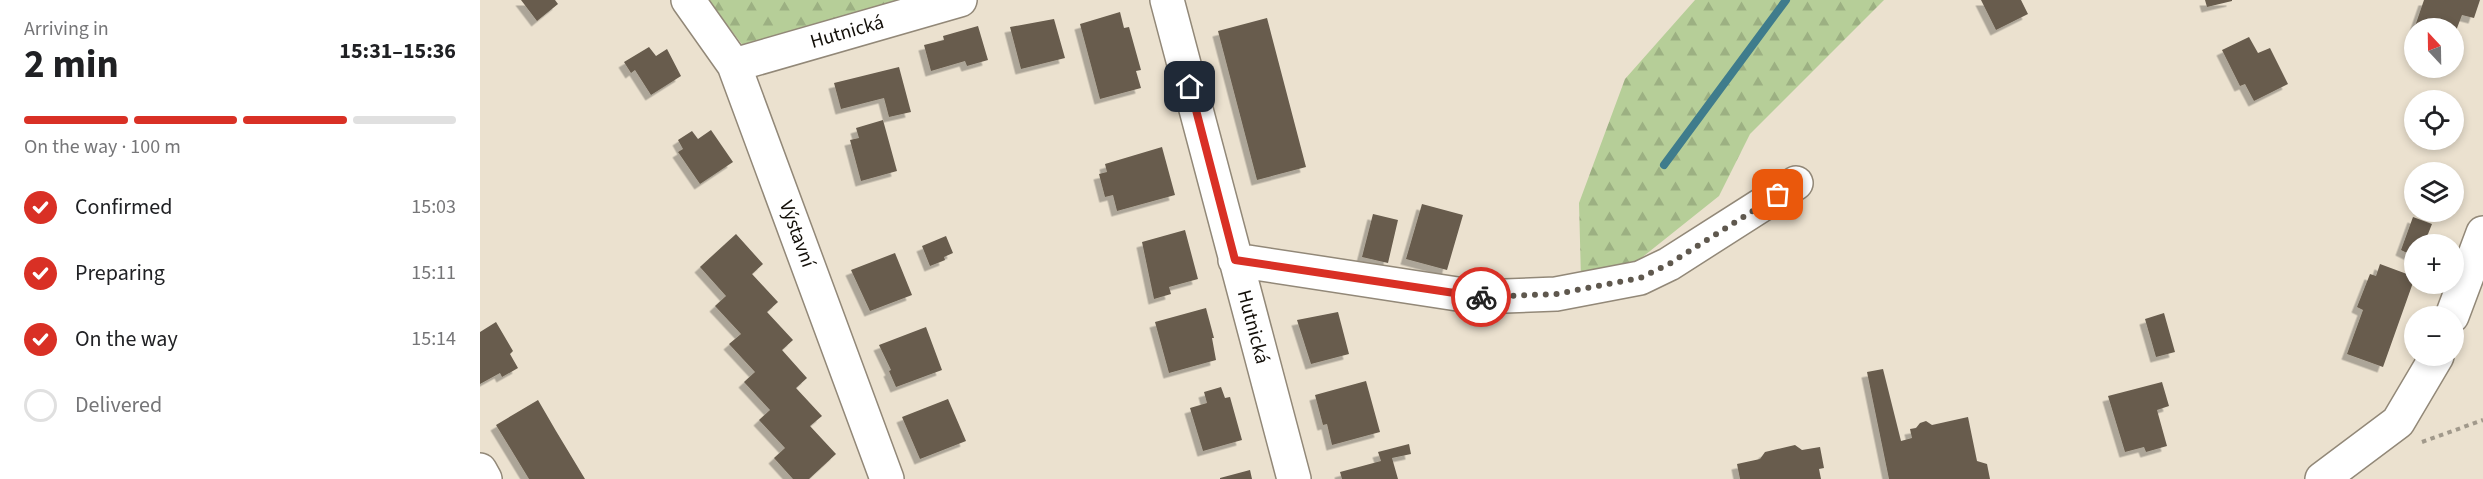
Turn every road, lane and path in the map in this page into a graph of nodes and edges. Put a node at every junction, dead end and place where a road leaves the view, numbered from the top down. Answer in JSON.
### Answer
{"nodes":[{"id":1,"x":687,"y":0,"type":"edge"},
{"id":2,"x":960,"y":0,"type":"edge"},
{"id":3,"x":1167,"y":0,"type":"edge"},
{"id":4,"x":734,"y":64,"type":"junction"},
{"id":5,"x":1796,"y":183,"type":"dead end"},
{"id":6,"x":2483,"y":233,"type":"edge"},
{"id":7,"x":1235,"y":260,"type":"junction"},
{"id":8,"x":2456,"y":306,"type":"edge"},
{"id":9,"x":2432,"y":366,"type":"edge"},
{"id":10,"x":480,"y":470,"type":"edge"},
{"id":11,"x":485,"y":479,"type":"edge"},
{"id":12,"x":887,"y":479,"type":"edge"},
{"id":13,"x":1294,"y":479,"type":"edge"},
{"id":14,"x":2322,"y":479,"type":"edge"}],
"edges":[{"from":1,"to":4,"type":"street","name":"Výstavní"},
{"from":2,"to":4,"type":"street","name":"Hutnická"},
{"from":3,"to":7,"type":"street","name":"Hutnická"},
{"from":4,"to":12,"type":"street","name":"Výstavní"},
{"from":5,"to":7,"type":"street"},
{"from":6,"to":8,"type":"street"},
{"from":7,"to":13,"type":"street","name":"Hutnická"},
{"from":9,"to":14,"type":"street"},
{"from":10,"to":11,"type":"street"}]}
